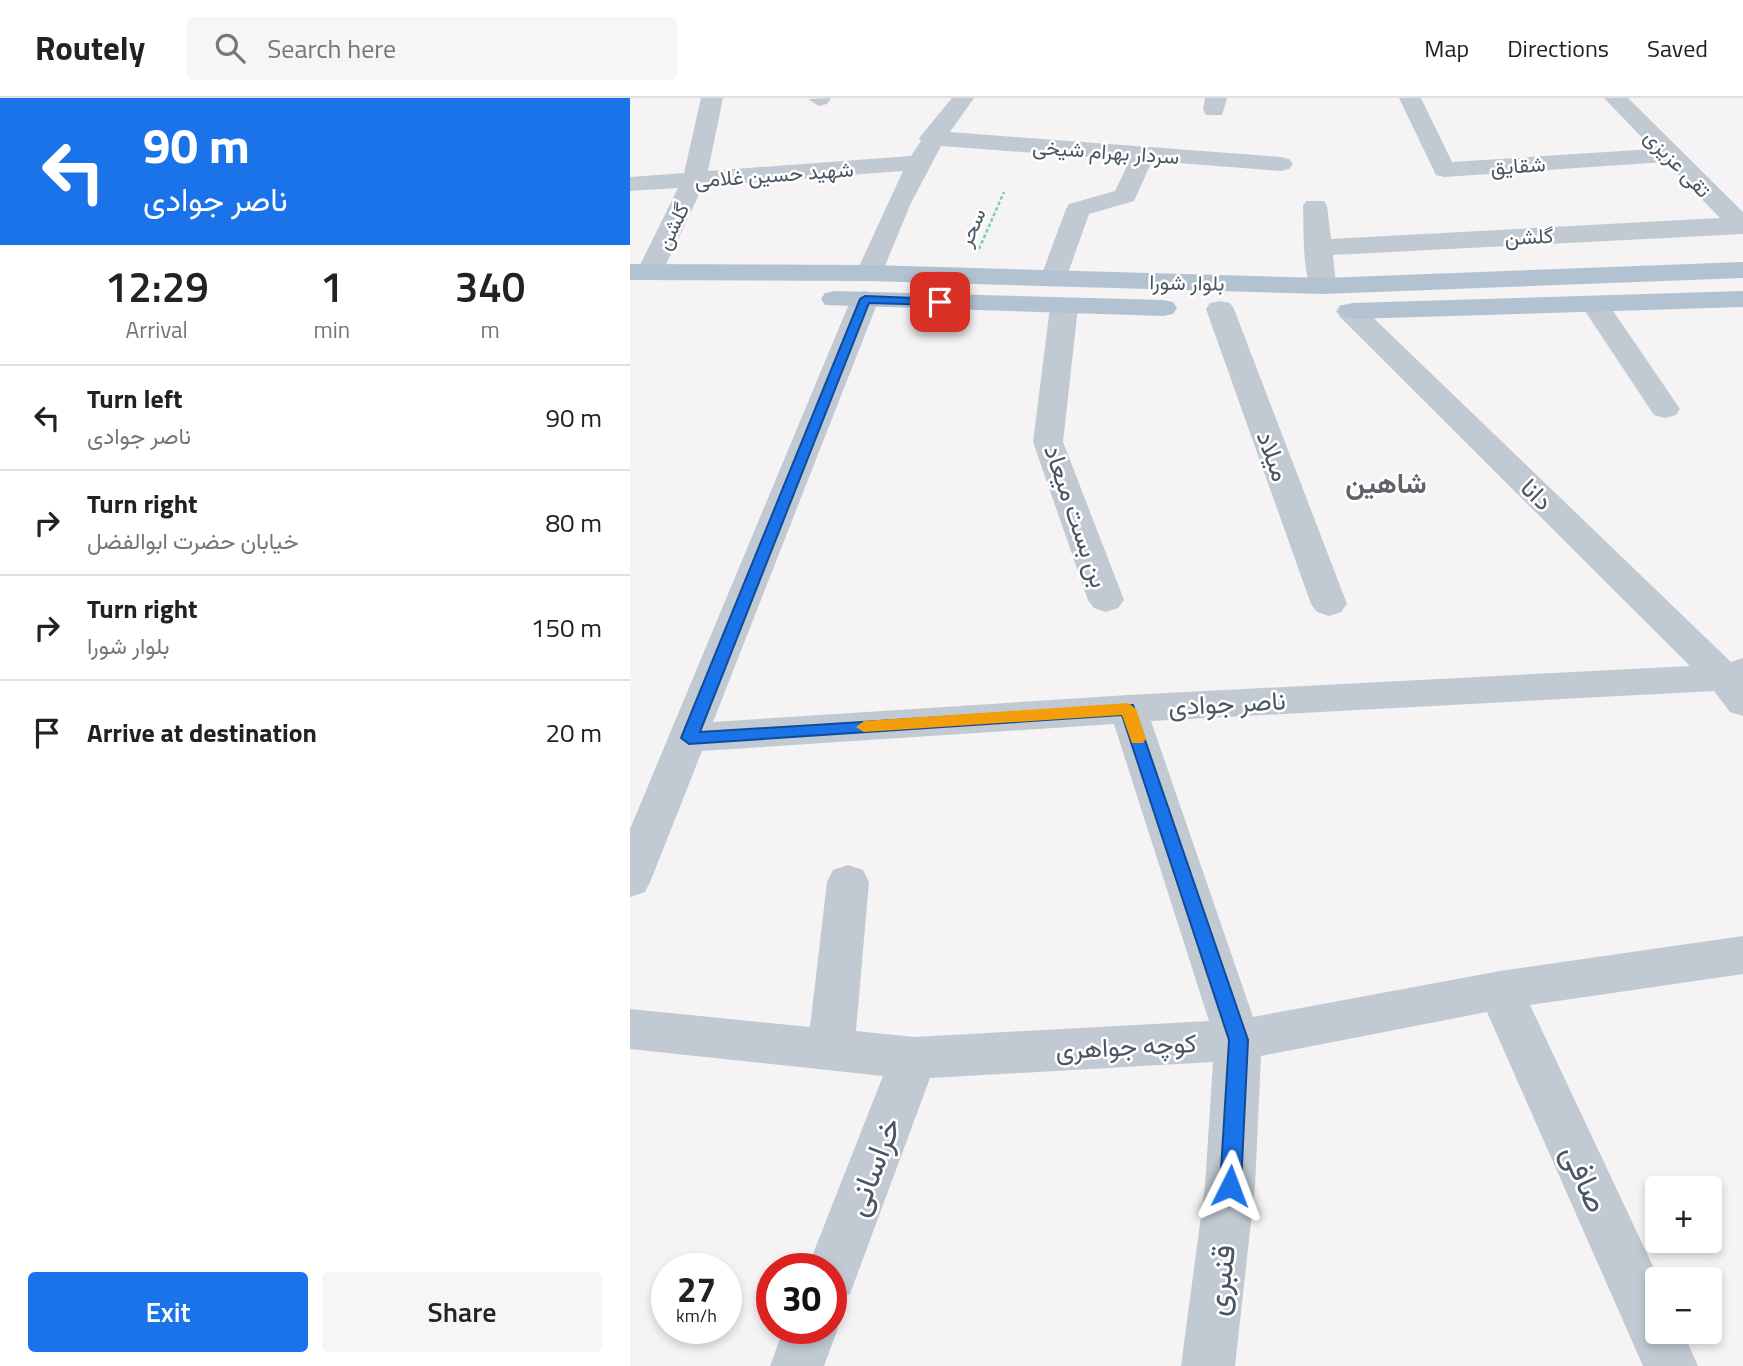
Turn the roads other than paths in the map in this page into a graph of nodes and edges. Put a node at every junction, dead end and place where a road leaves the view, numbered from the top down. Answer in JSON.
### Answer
{"nodes":[{"id":1,"x":712,"y":98,"type":"edge"},
{"id":2,"x":963,"y":98,"type":"edge"},
{"id":3,"x":1410,"y":98,"type":"edge"},
{"id":4,"x":1615,"y":98,"type":"edge"},
{"id":5,"x":931,"y":138,"type":"junction"},
{"id":6,"x":1144,"y":155,"type":"junction"},
{"id":7,"x":1671,"y":155,"type":"junction"},
{"id":8,"x":918,"y":163,"type":"junction"},
{"id":9,"x":1281,"y":164,"type":"dead end"},
{"id":10,"x":694,"y":180,"type":"junction"},
{"id":11,"x":630,"y":184,"type":"edge"},
{"id":12,"x":1315,"y":205,"type":"dead end"},
{"id":13,"x":1742,"y":225,"type":"edge"},
{"id":14,"x":1317,"y":247,"type":"junction"},
{"id":15,"x":1743,"y":270,"type":"edge"},
{"id":16,"x":640,"y":272,"type":"edge"},
{"id":17,"x":1323,"y":285,"type":"junction"},
{"id":18,"x":867,"y":286,"type":"junction"},
{"id":19,"x":1059,"y":293,"type":"junction"},
{"id":20,"x":630,"y":297,"type":"edge"},
{"id":21,"x":1743,"y":299,"type":"edge"},
{"id":22,"x":1595,"y":305,"type":"junction"},
{"id":23,"x":1220,"y":309,"type":"junction"},
{"id":24,"x":1350,"y":311,"type":"junction"},
{"id":25,"x":1665,"y":408,"type":"dead end"},
{"id":26,"x":1106,"y":600,"type":"dead end"},
{"id":27,"x":1329,"y":604,"type":"dead end"},
{"id":28,"x":1737,"y":683,"type":"edge"},
{"id":29,"x":1128,"y":709,"type":"junction"},
{"id":30,"x":689,"y":738,"type":"junction"},
{"id":31,"x":630,"y":880,"type":"edge"},
{"id":32,"x":848,"y":882,"type":"dead end"},
{"id":33,"x":1743,"y":955,"type":"edge"},
{"id":34,"x":1500,"y":990,"type":"junction"},
{"id":35,"x":630,"y":1029,"type":"edge"},
{"id":36,"x":1238,"y":1040,"type":"junction"},
{"id":37,"x":831,"y":1048,"type":"junction"},
{"id":38,"x":914,"y":1058,"type":"junction"},
{"id":39,"x":839,"y":1253,"type":"edge"},
{"id":40,"x":805,"y":1344,"type":"edge"},
{"id":41,"x":797,"y":1366,"type":"edge"},
{"id":42,"x":1208,"y":1366,"type":"edge"},
{"id":43,"x":1671,"y":1366,"type":"edge"}],
"edges":[{"from":1,"to":10,"type":"street","name":"گلشن"},
{"from":2,"to":5,"type":"street"},
{"from":3,"to":7,"type":"street","name":"شقایق"},
{"from":4,"to":7,"type":"street","name":"تقی عزیزی"},
{"from":5,"to":6,"type":"street","name":"سردار بهرام شیخی"},
{"from":5,"to":8,"type":"street"},
{"from":6,"to":9,"type":"street","name":"سردار بهرام شیخی"},
{"from":6,"to":19,"type":"street","name":"بن بست میعاد"},
{"from":7,"to":13,"type":"street","name":"تقی عزیزی"},
{"from":8,"to":10,"type":"street","name":"شهید حسین غلامی"},
{"from":8,"to":18,"type":"street"},
{"from":10,"to":11,"type":"street","name":"شهید حسین غلامی"},
{"from":10,"to":16,"type":"street","name":"گلشن"},
{"from":12,"to":14,"type":"street"},
{"from":13,"to":14,"type":"street","name":"گلشن"},
{"from":14,"to":17,"type":"street"},
{"from":15,"to":17,"type":"main road","name":"بلوار شورا"},
{"from":16,"to":18,"type":"main road","name":"بلوار شورا"},
{"from":17,"to":19,"type":"main road","name":"بلوار شورا"},
{"from":18,"to":19,"type":"main road","name":"بلوار شورا"},
{"from":18,"to":19,"type":"main road","name":"بلوار شورا"},
{"from":18,"to":20,"type":"main road","name":"بلوار شورا"},
{"from":18,"to":30,"type":"street"},
{"from":19,"to":23,"type":"main road","name":"بلوار شورا"},
{"from":19,"to":26,"type":"street","name":"بن بست میعاد"},
{"from":21,"to":22,"type":"main road","name":"بلوار شورا"},
{"from":22,"to":24,"type":"main road","name":"بلوار شورا"},
{"from":22,"to":25,"type":"street"},
{"from":23,"to":24,"type":"main road","name":"بلوار شورا"},
{"from":23,"to":27,"type":"street","name":"میلاد"},
{"from":24,"to":28,"type":"street","name":"دانا"},
{"from":28,"to":29,"type":"street","name":"ناصر جوادی"},
{"from":29,"to":30,"type":"street","name":"ناصر جوادی"},
{"from":29,"to":36,"type":"street","name":"قنبری"},
{"from":30,"to":31,"type":"street"},
{"from":32,"to":37,"type":"street"},
{"from":33,"to":34,"type":"street","name":"کوچه جواهری"},
{"from":34,"to":36,"type":"street","name":"کوچه جواهری"},
{"from":34,"to":43,"type":"street","name":"صافی"},
{"from":35,"to":37,"type":"street","name":"کوچه جواهری"},
{"from":36,"to":38,"type":"street","name":"کوچه جواهری"},
{"from":36,"to":42,"type":"street","name":"قنبری"},
{"from":37,"to":38,"type":"street","name":"کوچه جواهری"},
{"from":38,"to":39,"type":"street","name":"خراسانی"},
{"from":40,"to":41,"type":"street"}]}
